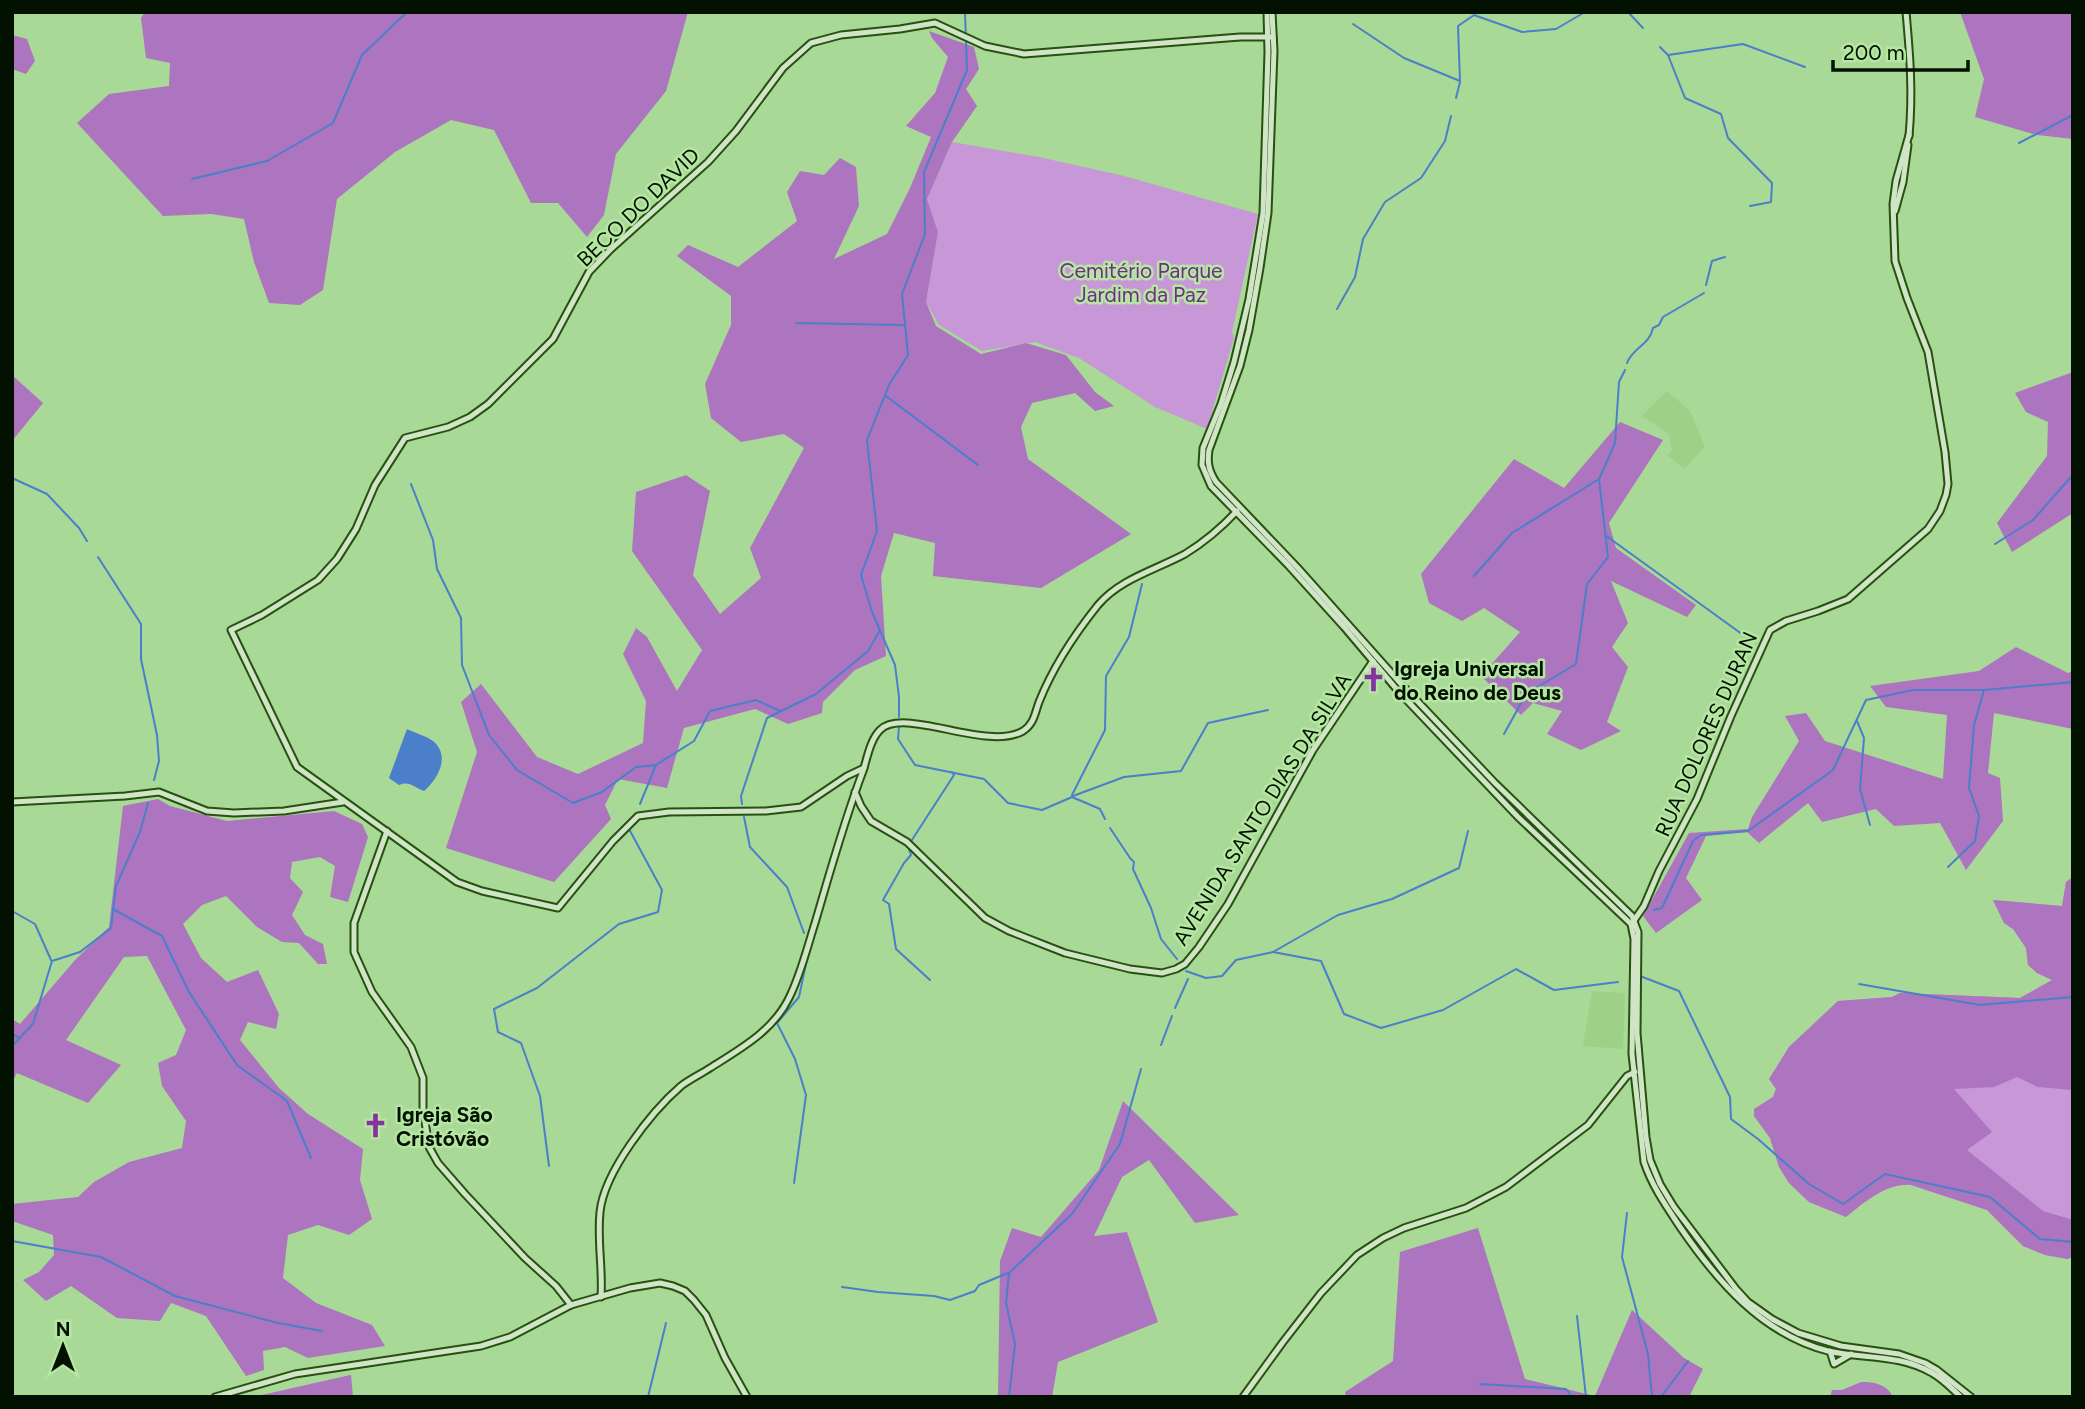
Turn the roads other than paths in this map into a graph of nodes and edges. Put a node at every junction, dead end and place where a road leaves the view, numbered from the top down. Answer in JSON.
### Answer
{"nodes":[{"id":1,"x":1269,"y":12,"type":"edge"},
{"id":2,"x":1906,"y":12,"type":"edge"},
{"id":3,"x":1271,"y":37,"type":"junction"},
{"id":4,"x":1241,"y":327,"type":"junction"},
{"id":5,"x":1249,"y":330,"type":"junction"},
{"id":6,"x":1239,"y":338,"type":"junction"},
{"id":7,"x":1246,"y":340,"type":"junction"},
{"id":8,"x":1238,"y":510,"type":"junction"},
{"id":9,"x":1374,"y":658,"type":"junction"},
{"id":10,"x":1401,"y":689,"type":"junction"},
{"id":11,"x":864,"y":768,"type":"junction"},
{"id":12,"x":855,"y":792,"type":"junction"},
{"id":13,"x":12,"y":802,"type":"edge"},
{"id":14,"x":344,"y":802,"type":"junction"},
{"id":15,"x":1538,"y":825,"type":"junction"},
{"id":16,"x":387,"y":831,"type":"junction"},
{"id":17,"x":1532,"y":831,"type":"junction"},
{"id":18,"x":1633,"y":922,"type":"junction"},
{"id":19,"x":1636,"y":1071,"type":"junction"},
{"id":20,"x":601,"y":1297,"type":"junction"},
{"id":21,"x":571,"y":1306,"type":"junction"},
{"id":22,"x":1798,"y":1334,"type":"junction"},
{"id":23,"x":1830,"y":1351,"type":"junction"},
{"id":24,"x":1839,"y":1352,"type":"junction"},
{"id":25,"x":1885,"y":1352,"type":"junction"},
{"id":26,"x":1851,"y":1354,"type":"junction"},
{"id":27,"x":1952,"y":1385,"type":"junction"},
{"id":28,"x":215,"y":1397,"type":"edge"},
{"id":29,"x":747,"y":1397,"type":"edge"},
{"id":30,"x":1243,"y":1397,"type":"edge"},
{"id":31,"x":1961,"y":1397,"type":"edge"},
{"id":32,"x":1970,"y":1397,"type":"edge"}],
"edges":[{"from":1,"to":3,"type":"main road"},
{"from":2,"to":18,"type":"main road","name":"RUA DOLORES DURAN"},
{"from":3,"to":4,"type":"main road"},
{"from":3,"to":5,"type":"main road"},
{"from":3,"to":14,"type":"main road","name":"BECO DO DAVID"},
{"from":4,"to":5,"type":"main road"},
{"from":4,"to":6,"type":"main road"},
{"from":5,"to":7,"type":"main road"},
{"from":6,"to":7,"type":"main road"},
{"from":6,"to":8,"type":"main road"},
{"from":7,"to":8,"type":"main road"},
{"from":8,"to":9,"type":"main road"},
{"from":8,"to":11,"type":"main road"},
{"from":9,"to":10,"type":"main road"},
{"from":9,"to":12,"type":"main road","name":"AVENIDA SANTO DIAS DA SILVA"},
{"from":10,"to":15,"type":"main road"},
{"from":10,"to":17,"type":"main road"},
{"from":11,"to":12,"type":"main road"},
{"from":11,"to":16,"type":"main road","name":"BECO DO DAVID"},
{"from":12,"to":20,"type":"main road"},
{"from":13,"to":14,"type":"main road"},
{"from":14,"to":16,"type":"main road","name":"BECO DO DAVID"},
{"from":15,"to":17,"type":"main road"},
{"from":15,"to":18,"type":"main road"},
{"from":16,"to":21,"type":"main road"},
{"from":17,"to":18,"type":"main road"},
{"from":18,"to":19,"type":"main road"},
{"from":19,"to":22,"type":"main road"},
{"from":19,"to":23,"type":"main road"},
{"from":19,"to":30,"type":"main road"},
{"from":20,"to":21,"type":"main road"},
{"from":20,"to":29,"type":"main road"},
{"from":21,"to":28,"type":"main road"},
{"from":22,"to":24,"type":"main road"},
{"from":22,"to":25,"type":"main road"},
{"from":23,"to":24,"type":"main road"},
{"from":23,"to":26,"type":"main road"},
{"from":24,"to":25,"type":"main road"},
{"from":24,"to":26,"type":"main road"},
{"from":25,"to":27,"type":"main road"},
{"from":26,"to":27,"type":"main road"},
{"from":27,"to":31,"type":"main road"},
{"from":27,"to":32,"type":"main road"}]}
